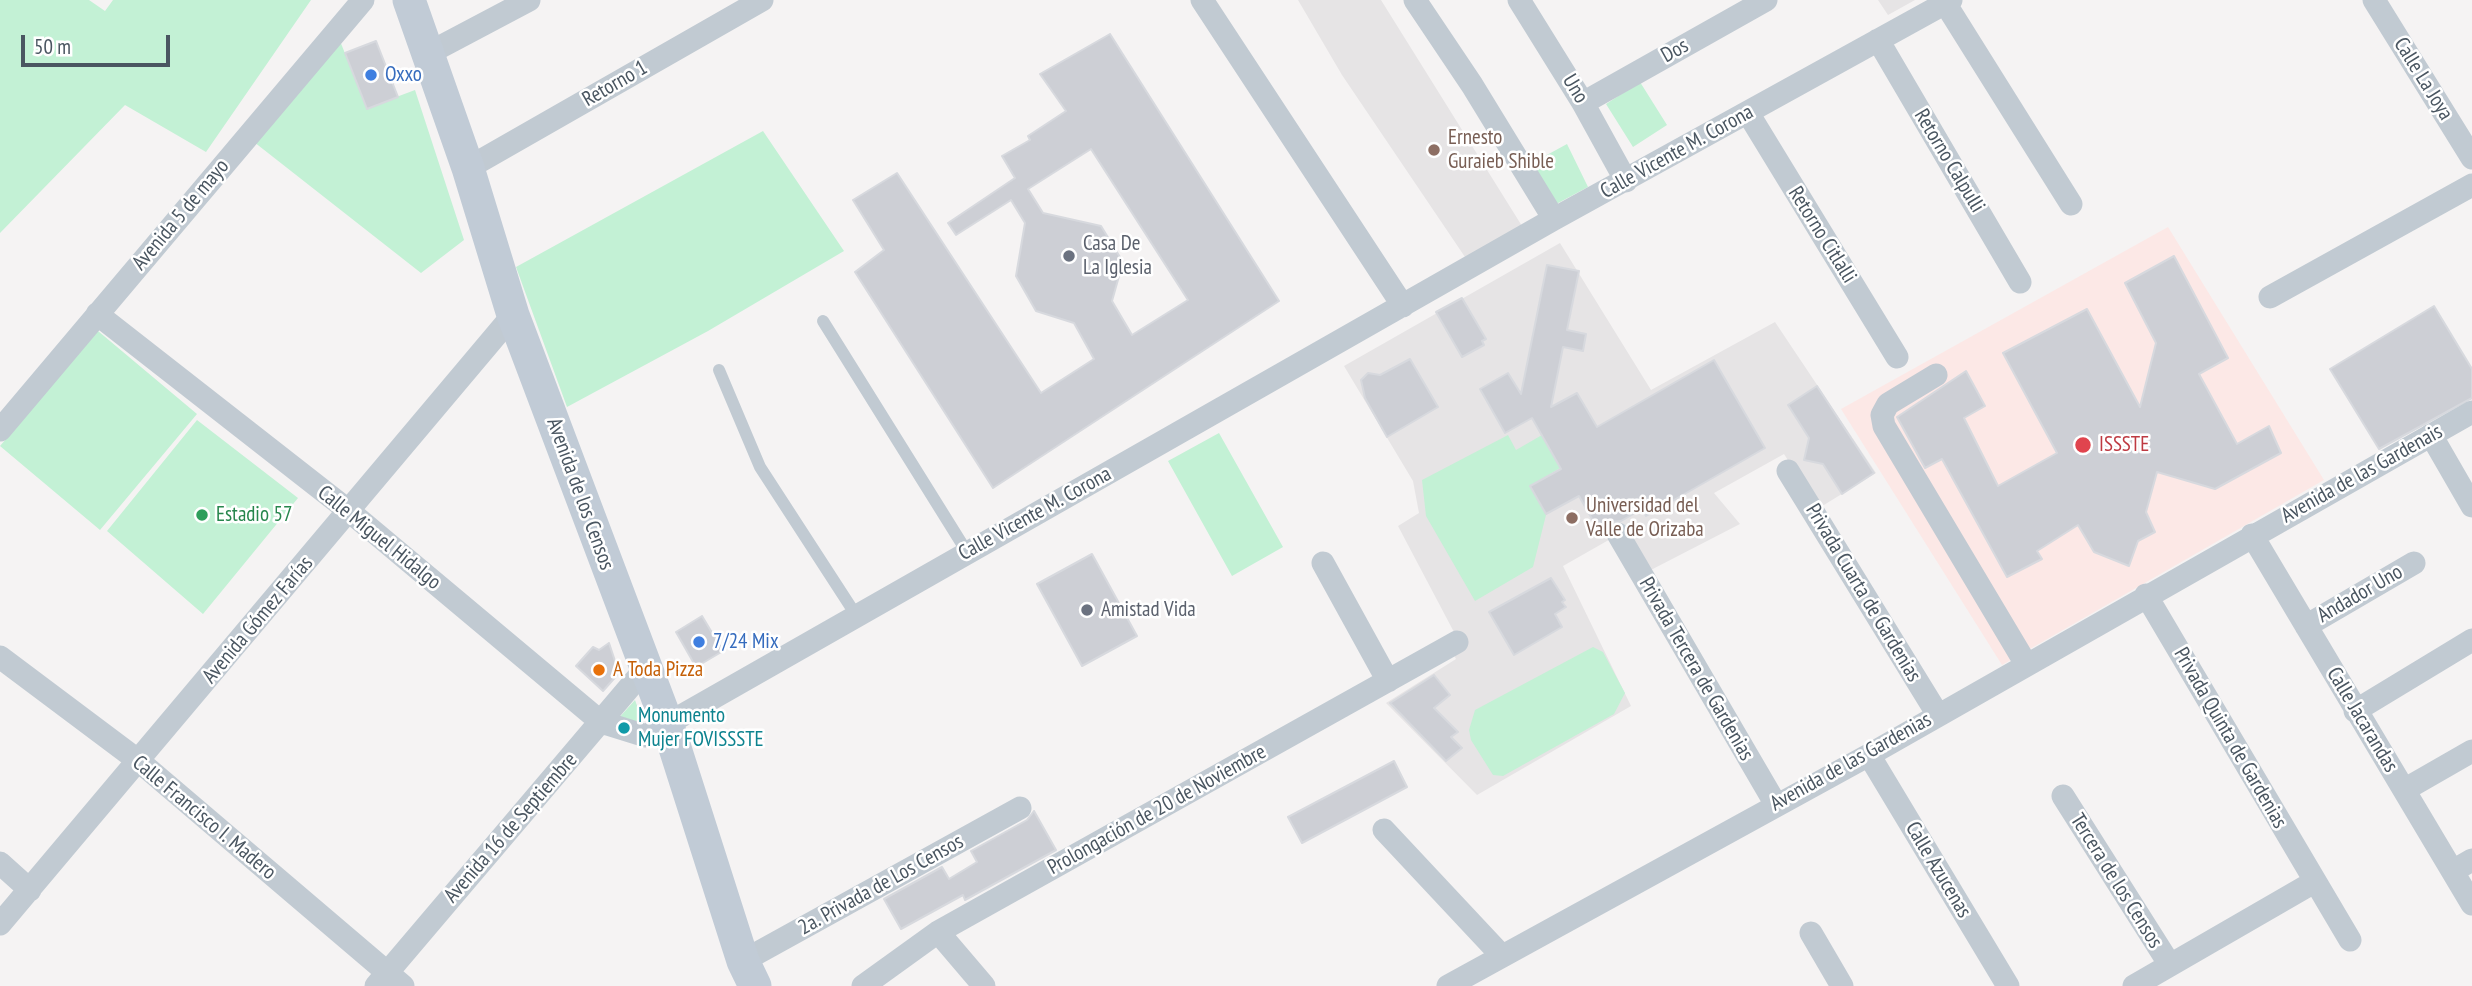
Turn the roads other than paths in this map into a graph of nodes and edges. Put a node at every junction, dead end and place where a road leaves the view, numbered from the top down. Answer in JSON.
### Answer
{"nodes":[{"id":1,"x":363,"y":0,"type":"edge"},
{"id":2,"x":409,"y":0,"type":"edge"},
{"id":3,"x":529,"y":0,"type":"edge"},
{"id":4,"x":762,"y":0,"type":"edge"},
{"id":5,"x":1202,"y":0,"type":"edge"},
{"id":6,"x":1415,"y":0,"type":"edge"},
{"id":7,"x":1519,"y":0,"type":"edge"},
{"id":8,"x":1766,"y":0,"type":"edge"},
{"id":9,"x":2374,"y":0,"type":"edge"},
{"id":10,"x":1948,"y":2,"type":"edge"},
{"id":11,"x":1878,"y":40,"type":"junction"},
{"id":12,"x":427,"y":54,"type":"junction"},
{"id":13,"x":1583,"y":103,"type":"junction"},
{"id":14,"x":1748,"y":114,"type":"junction"},
{"id":15,"x":2472,"y":158,"type":"edge"},
{"id":16,"x":468,"y":168,"type":"junction"},
{"id":17,"x":1626,"y":181,"type":"junction"},
{"id":18,"x":2472,"y":185,"type":"edge"},
{"id":19,"x":2071,"y":204,"type":"dead end"},
{"id":20,"x":1554,"y":219,"type":"junction"},
{"id":21,"x":2020,"y":282,"type":"dead end"},
{"id":22,"x":2270,"y":297,"type":"dead end"},
{"id":23,"x":1403,"y":306,"type":"junction"},
{"id":24,"x":97,"y":314,"type":"junction"},
{"id":25,"x":513,"y":315,"type":"junction"},
{"id":26,"x":823,"y":321,"type":"dead end"},
{"id":27,"x":1897,"y":357,"type":"dead end"},
{"id":28,"x":719,"y":370,"type":"dead end"},
{"id":29,"x":1936,"y":374,"type":"dead end"},
{"id":30,"x":2472,"y":412,"type":"edge"},
{"id":31,"x":0,"y":430,"type":"edge"},
{"id":32,"x":2431,"y":435,"type":"junction"},
{"id":33,"x":1788,"y":471,"type":"dead end"},
{"id":34,"x":2472,"y":506,"type":"edge"},
{"id":35,"x":349,"y":512,"type":"junction"},
{"id":36,"x":1618,"y":534,"type":"dead end"},
{"id":37,"x":2252,"y":535,"type":"junction"},
{"id":38,"x":967,"y":552,"type":"junction"},
{"id":39,"x":1323,"y":563,"type":"dead end"},
{"id":40,"x":2414,"y":563,"type":"dead end"},
{"id":41,"x":2146,"y":595,"type":"junction"},
{"id":42,"x":856,"y":615,"type":"junction"},
{"id":43,"x":2306,"y":626,"type":"junction"},
{"id":44,"x":2472,"y":640,"type":"edge"},
{"id":45,"x":1457,"y":642,"type":"dead end"},
{"id":46,"x":0,"y":657,"type":"edge"},
{"id":47,"x":2026,"y":664,"type":"junction"},
{"id":48,"x":645,"y":669,"type":"junction"},
{"id":49,"x":1388,"y":681,"type":"junction"},
{"id":50,"x":2355,"y":710,"type":"junction"},
{"id":51,"x":1937,"y":716,"type":"junction"},
{"id":52,"x":601,"y":722,"type":"junction"},
{"id":53,"x":667,"y":723,"type":"junction"},
{"id":54,"x":2472,"y":751,"type":"edge"},
{"id":55,"x":1869,"y":755,"type":"junction"},
{"id":56,"x":140,"y":762,"type":"junction"},
{"id":57,"x":2404,"y":790,"type":"junction"},
{"id":58,"x":2063,"y":796,"type":"dead end"},
{"id":59,"x":1775,"y":803,"type":"junction"},
{"id":60,"x":1020,"y":807,"type":"dead end"},
{"id":61,"x":1384,"y":831,"type":"dead end"},
{"id":62,"x":0,"y":863,"type":"edge"},
{"id":63,"x":2463,"y":865,"type":"edge"},
{"id":64,"x":2314,"y":881,"type":"junction"},
{"id":65,"x":30,"y":890,"type":"junction"},
{"id":66,"x":2472,"y":904,"type":"edge"},
{"id":67,"x":0,"y":924,"type":"edge"},
{"id":68,"x":938,"y":932,"type":"junction"},
{"id":69,"x":1811,"y":933,"type":"dead end"},
{"id":70,"x":2350,"y":940,"type":"dead end"},
{"id":71,"x":1502,"y":956,"type":"junction"},
{"id":72,"x":2170,"y":965,"type":"junction"},
{"id":73,"x":749,"y":974,"type":"edge"},
{"id":74,"x":388,"y":982,"type":"edge"},
{"id":75,"x":863,"y":986,"type":"edge"},
{"id":76,"x":984,"y":986,"type":"edge"},
{"id":77,"x":1448,"y":986,"type":"edge"},
{"id":78,"x":1842,"y":986,"type":"edge"},
{"id":79,"x":2008,"y":986,"type":"edge"},
{"id":80,"x":2134,"y":986,"type":"edge"}],
"edges":[{"from":1,"to":24,"type":"street","name":"Avenida 5 de mayo"},
{"from":2,"to":12,"type":"street","name":"Avenida de los Censos"},
{"from":3,"to":12,"type":"street"},
{"from":4,"to":16,"type":"street","name":"Retorno 1"},
{"from":5,"to":23,"type":"street"},
{"from":6,"to":20,"type":"street"},
{"from":7,"to":13,"type":"street","name":"Uno"},
{"from":8,"to":13,"type":"street","name":"Dos"},
{"from":9,"to":15,"type":"street","name":"Calle La Joya"},
{"from":10,"to":11,"type":"street","name":"Calle Vicente M. Corona"},
{"from":10,"to":19,"type":"street"},
{"from":11,"to":14,"type":"street","name":"Calle Vicente M. Corona"},
{"from":11,"to":21,"type":"street","name":"Retorno Calpulli"},
{"from":12,"to":16,"type":"street","name":"Avenida de los Censos"},
{"from":13,"to":17,"type":"street","name":"Uno"},
{"from":14,"to":17,"type":"street","name":"Calle Vicente M. Corona"},
{"from":14,"to":27,"type":"street","name":"Retorno Citlalli"},
{"from":16,"to":25,"type":"street","name":"Avenida de los Censos"},
{"from":17,"to":20,"type":"street","name":"Calle Vicente M. Corona"},
{"from":18,"to":22,"type":"street"},
{"from":20,"to":23,"type":"street","name":"Calle Vicente M. Corona"},
{"from":23,"to":38,"type":"street","name":"Calle Vicente M. Corona"},
{"from":24,"to":31,"type":"street","name":"Avenida 5 de mayo"},
{"from":24,"to":35,"type":"street","name":"Calle Miguel Hidalgo"},
{"from":25,"to":35,"type":"street","name":"Avenida Gómez Farías"},
{"from":25,"to":48,"type":"street","name":"Avenida de los Censos"},
{"from":26,"to":38,"type":"lane"},
{"from":28,"to":42,"type":"lane"},
{"from":29,"to":47,"type":"street"},
{"from":30,"to":32,"type":"street","name":"Avenida de las Gardenais"},
{"from":32,"to":34,"type":"street"},
{"from":32,"to":37,"type":"street","name":"Avenida de las Gardenais"},
{"from":33,"to":51,"type":"street","name":"Privada Cuarta de Gardenias"},
{"from":35,"to":52,"type":"street","name":"Calle Miguel Hidalgo"},
{"from":35,"to":56,"type":"street","name":"Avenida Gómez Farías"},
{"from":36,"to":59,"type":"street","name":"Privada Tercera de Gardenias"},
{"from":37,"to":41,"type":"street","name":"Avenida de las Gardenias"},
{"from":37,"to":43,"type":"street","name":"Calle Jacarandas"},
{"from":38,"to":42,"type":"street","name":"Calle Vicente M. Corona"},
{"from":39,"to":49,"type":"street"},
{"from":40,"to":43,"type":"street","name":"Andador Uno"},
{"from":41,"to":47,"type":"street","name":"Avenida de las Gardenias"},
{"from":41,"to":64,"type":"street","name":"Privada Quinta de Gardenias"},
{"from":42,"to":53,"type":"street","name":"Calle Vicente M. Corona"},
{"from":43,"to":50,"type":"street","name":"Calle Jacarandas"},
{"from":44,"to":50,"type":"street"},
{"from":45,"to":49,"type":"street","name":"Prolongación de 20 de Noviembre"},
{"from":46,"to":56,"type":"street","name":"Calle Francisco I. Madero"},
{"from":47,"to":51,"type":"street","name":"Avenida de las Gardenias"},
{"from":48,"to":52,"type":"street","name":"Avenida 16 de Septiembre"},
{"from":48,"to":53,"type":"street","name":"Avenida de los Censos"},
{"from":49,"to":68,"type":"street","name":"Prolongación de 20 de Noviembre"},
{"from":50,"to":57,"type":"street","name":"Calle Jacarandas"},
{"from":51,"to":55,"type":"street","name":"Avenida de las Gardenias"},
{"from":52,"to":53,"type":"street","name":"Calle Miguel Hidalgo"},
{"from":52,"to":74,"type":"street","name":"Avenida 16 de Septiembre"},
{"from":53,"to":73,"type":"street","name":"Avenida de los Censos"},
{"from":54,"to":57,"type":"street"},
{"from":55,"to":59,"type":"street","name":"Avenida de las Gardenias"},
{"from":55,"to":79,"type":"street","name":"Calle Azucenas"},
{"from":56,"to":65,"type":"street","name":"Avenida Gómez Farías"},
{"from":56,"to":74,"type":"street","name":"Calle Francisco I. Madero"},
{"from":57,"to":63,"type":"street","name":"Calle Jacarandas"},
{"from":58,"to":72,"type":"street","name":"Tercera de los Censos"},
{"from":59,"to":71,"type":"street","name":"Avenida de las Gardenias"},
{"from":60,"to":73,"type":"street","name":"2a. Privada de Los Censos"},
{"from":61,"to":71,"type":"street"},
{"from":62,"to":65,"type":"street"},
{"from":63,"to":66,"type":"street","name":"Calle Jacarandas"},
{"from":64,"to":70,"type":"street","name":"Privada Quinta de Gardenias"},
{"from":64,"to":72,"type":"street"},
{"from":65,"to":67,"type":"street","name":"Avenida Gómez Farías"},
{"from":68,"to":75,"type":"street","name":"Prolongación de 20 de Noviembre"},
{"from":68,"to":76,"type":"street"},
{"from":69,"to":78,"type":"street"},
{"from":71,"to":77,"type":"street","name":"Avenida de las Gardenias"},
{"from":72,"to":80,"type":"street"}]}
